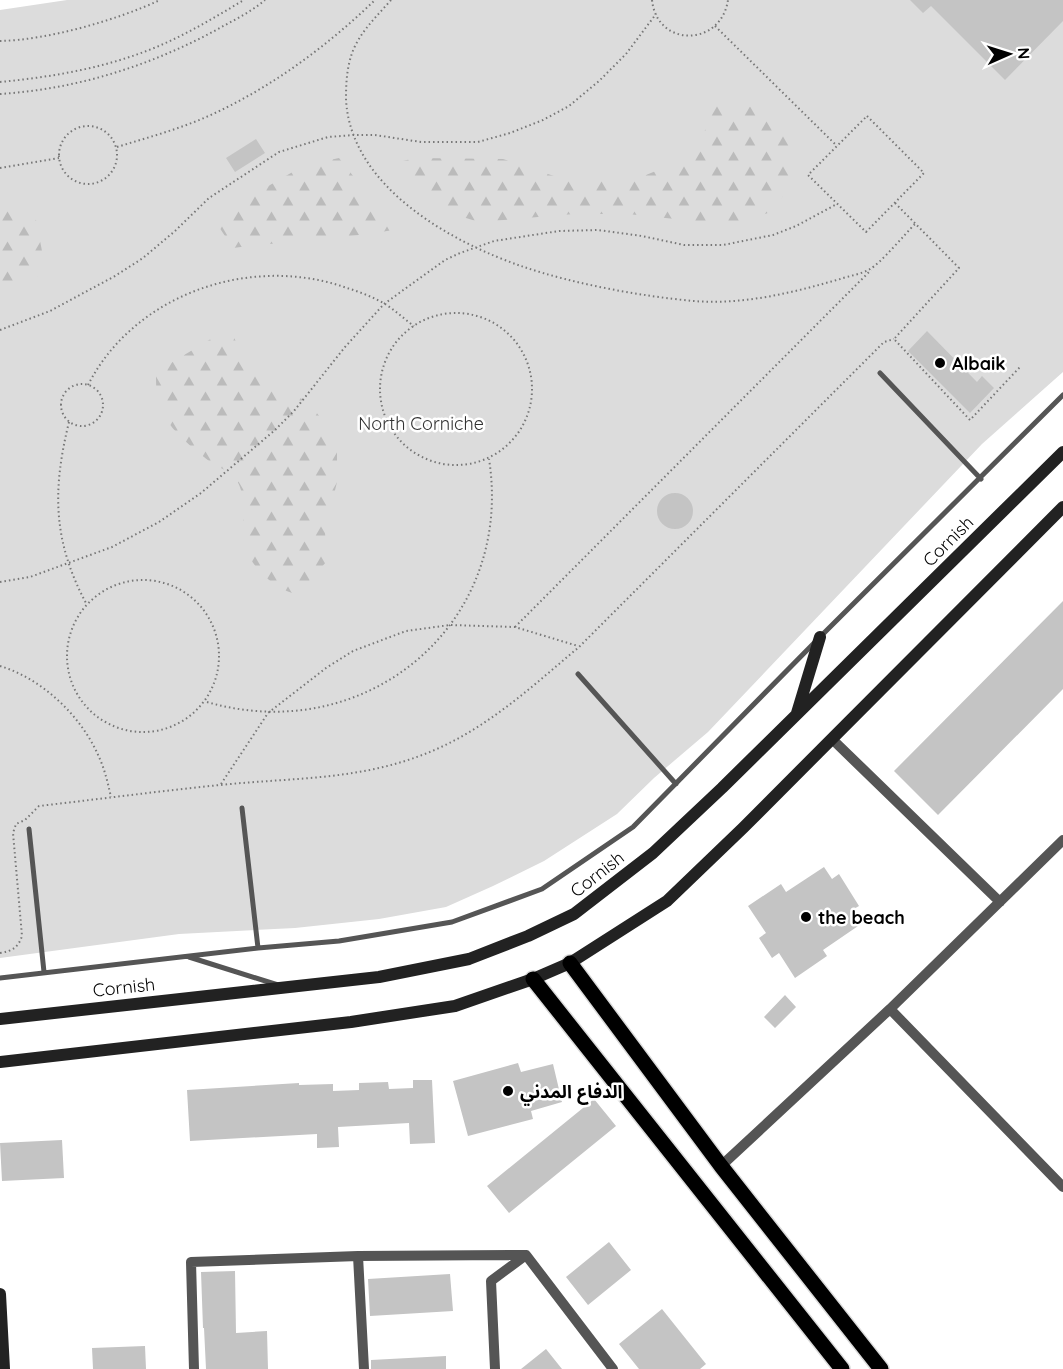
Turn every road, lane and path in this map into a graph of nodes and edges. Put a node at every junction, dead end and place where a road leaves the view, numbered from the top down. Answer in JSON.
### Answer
{"nodes":[{"id":1,"x":160,"y":0,"type":"edge"},
{"id":2,"x":244,"y":0,"type":"edge"},
{"id":3,"x":265,"y":0,"type":"edge"},
{"id":4,"x":375,"y":0,"type":"edge"},
{"id":5,"x":391,"y":0,"type":"edge"},
{"id":6,"x":652,"y":0,"type":"edge"},
{"id":7,"x":728,"y":0,"type":"edge"},
{"id":8,"x":656,"y":14,"type":"junction"},
{"id":9,"x":715,"y":26,"type":"junction"},
{"id":10,"x":0,"y":41,"type":"edge"},
{"id":11,"x":0,"y":82,"type":"edge"},
{"id":12,"x":0,"y":94,"type":"edge"},
{"id":13,"x":354,"y":135,"type":"junction"},
{"id":14,"x":838,"y":146,"type":"junction"},
{"id":15,"x":117,"y":147,"type":"junction"},
{"id":16,"x":58,"y":158,"type":"junction"},
{"id":17,"x":0,"y":168,"type":"edge"},
{"id":18,"x":895,"y":203,"type":"junction"},
{"id":19,"x":837,"y":204,"type":"junction"},
{"id":20,"x":915,"y":224,"type":"junction"},
{"id":21,"x":474,"y":247,"type":"junction"},
{"id":22,"x":871,"y":269,"type":"junction"},
{"id":23,"x":384,"y":304,"type":"junction"},
{"id":24,"x":414,"y":326,"type":"junction"},
{"id":25,"x":0,"y":330,"type":"edge"},
{"id":26,"x":894,"y":339,"type":"junction"},
{"id":27,"x":1020,"y":368,"type":"dead end"},
{"id":28,"x":880,"y":373,"type":"dead end"},
{"id":29,"x":88,"y":385,"type":"junction"},
{"id":30,"x":1063,"y":395,"type":"edge"},
{"id":31,"x":69,"y":422,"type":"junction"},
{"id":32,"x":1063,"y":452,"type":"edge"},
{"id":33,"x":489,"y":458,"type":"junction"},
{"id":34,"x":981,"y":479,"type":"junction"},
{"id":35,"x":1063,"y":507,"type":"edge"},
{"id":36,"x":69,"y":563,"type":"junction"},
{"id":37,"x":0,"y":582,"type":"edge"},
{"id":38,"x":87,"y":605,"type":"junction"},
{"id":39,"x":450,"y":625,"type":"junction"},
{"id":40,"x":515,"y":627,"type":"junction"},
{"id":41,"x":820,"y":637,"type":"junction"},
{"id":42,"x":579,"y":646,"type":"junction"},
{"id":43,"x":0,"y":666,"type":"edge"},
{"id":44,"x":578,"y":674,"type":"dead end"},
{"id":45,"x":207,"y":702,"type":"junction"},
{"id":46,"x":268,"y":713,"type":"junction"},
{"id":47,"x":797,"y":715,"type":"junction"},
{"id":48,"x":832,"y":739,"type":"junction"},
{"id":49,"x":221,"y":784,"type":"junction"},
{"id":50,"x":676,"y":784,"type":"junction"},
{"id":51,"x":111,"y":798,"type":"junction"},
{"id":52,"x":242,"y":808,"type":"dead end"},
{"id":53,"x":29,"y":829,"type":"dead end"},
{"id":54,"x":1063,"y":840,"type":"edge"},
{"id":55,"x":1000,"y":902,"type":"junction"},
{"id":56,"x":258,"y":948,"type":"junction"},
{"id":57,"x":0,"y":953,"type":"edge"},
{"id":58,"x":187,"y":957,"type":"junction"},
{"id":59,"x":570,"y":963,"type":"junction"},
{"id":60,"x":44,"y":972,"type":"junction"},
{"id":61,"x":0,"y":978,"type":"edge"},
{"id":62,"x":533,"y":979,"type":"junction"},
{"id":63,"x":285,"y":987,"type":"junction"},
{"id":64,"x":890,"y":1009,"type":"junction"},
{"id":65,"x":0,"y":1018,"type":"edge"},
{"id":66,"x":0,"y":1062,"type":"edge"},
{"id":67,"x":721,"y":1166,"type":"junction"},
{"id":68,"x":1063,"y":1187,"type":"edge"},
{"id":69,"x":526,"y":1255,"type":"junction"},
{"id":70,"x":358,"y":1256,"type":"junction"},
{"id":71,"x":0,"y":1294,"type":"edge"},
{"id":72,"x":4,"y":1369,"type":"edge"},
{"id":73,"x":194,"y":1369,"type":"edge"},
{"id":74,"x":364,"y":1369,"type":"edge"},
{"id":75,"x":495,"y":1369,"type":"edge"},
{"id":76,"x":613,"y":1369,"type":"edge"},
{"id":77,"x":842,"y":1369,"type":"edge"},
{"id":78,"x":881,"y":1369,"type":"edge"}],
"edges":[{"from":1,"to":10,"type":"path"},
{"from":2,"to":11,"type":"path"},
{"from":3,"to":12,"type":"path"},
{"from":4,"to":15,"type":"path"},
{"from":5,"to":13,"type":"path"},
{"from":6,"to":8,"type":"path"},
{"from":7,"to":9,"type":"path"},
{"from":8,"to":9,"type":"path"},
{"from":8,"to":13,"type":"path"},
{"from":9,"to":14,"type":"path"},
{"from":13,"to":21,"type":"path"},
{"from":13,"to":25,"type":"path"},
{"from":14,"to":18,"type":"path"},
{"from":14,"to":19,"type":"path"},
{"from":15,"to":16,"type":"path"},
{"from":15,"to":16,"type":"path"},
{"from":16,"to":17,"type":"path"},
{"from":18,"to":19,"type":"path"},
{"from":18,"to":20,"type":"path"},
{"from":19,"to":21,"type":"path"},
{"from":20,"to":22,"type":"path"},
{"from":20,"to":26,"type":"path"},
{"from":21,"to":22,"type":"path"},
{"from":21,"to":23,"type":"path"},
{"from":22,"to":40,"type":"path"},
{"from":23,"to":24,"type":"path"},
{"from":23,"to":29,"type":"path"},
{"from":23,"to":36,"type":"path"},
{"from":24,"to":33,"type":"path"},
{"from":24,"to":33,"type":"path"},
{"from":26,"to":27,"type":"path"},
{"from":26,"to":42,"type":"path"},
{"from":28,"to":34,"type":"lane"},
{"from":29,"to":31,"type":"path"},
{"from":29,"to":31,"type":"path"},
{"from":30,"to":34,"type":"lane"},
{"from":31,"to":36,"type":"path"},
{"from":32,"to":47,"type":"main road","name":"Cornish"},
{"from":33,"to":39,"type":"path"},
{"from":34,"to":41,"type":"lane"},
{"from":35,"to":48,"type":"main road"},
{"from":36,"to":37,"type":"path"},
{"from":36,"to":38,"type":"path"},
{"from":38,"to":45,"type":"path"},
{"from":38,"to":45,"type":"path"},
{"from":39,"to":40,"type":"path"},
{"from":39,"to":46,"type":"path"},
{"from":39,"to":46,"type":"path"},
{"from":40,"to":42,"type":"path"},
{"from":41,"to":47,"type":"main road"},
{"from":41,"to":50,"type":"lane"},
{"from":42,"to":49,"type":"path"},
{"from":43,"to":51,"type":"path"},
{"from":44,"to":50,"type":"lane"},
{"from":45,"to":46,"type":"path"},
{"from":46,"to":49,"type":"path"},
{"from":47,"to":63,"type":"main road","name":"Cornish"},
{"from":48,"to":55,"type":"street"},
{"from":48,"to":59,"type":"main road"},
{"from":49,"to":51,"type":"path"},
{"from":50,"to":56,"type":"lane"},
{"from":51,"to":57,"type":"path"},
{"from":52,"to":56,"type":"lane"},
{"from":53,"to":60,"type":"lane"},
{"from":54,"to":55,"type":"street"},
{"from":55,"to":64,"type":"street"},
{"from":56,"to":58,"type":"lane"},
{"from":58,"to":60,"type":"lane"},
{"from":58,"to":63,"type":"lane"},
{"from":59,"to":62,"type":"main road"},
{"from":59,"to":67,"type":"main road"},
{"from":60,"to":61,"type":"lane"},
{"from":62,"to":66,"type":"main road"},
{"from":62,"to":77,"type":"main road"},
{"from":63,"to":65,"type":"main road","name":"Cornish"},
{"from":64,"to":67,"type":"street"},
{"from":64,"to":68,"type":"street"},
{"from":67,"to":78,"type":"main road"},
{"from":69,"to":70,"type":"street"},
{"from":69,"to":75,"type":"street"},
{"from":69,"to":76,"type":"street"},
{"from":70,"to":73,"type":"street"},
{"from":70,"to":74,"type":"street"},
{"from":71,"to":72,"type":"main road"}]}
